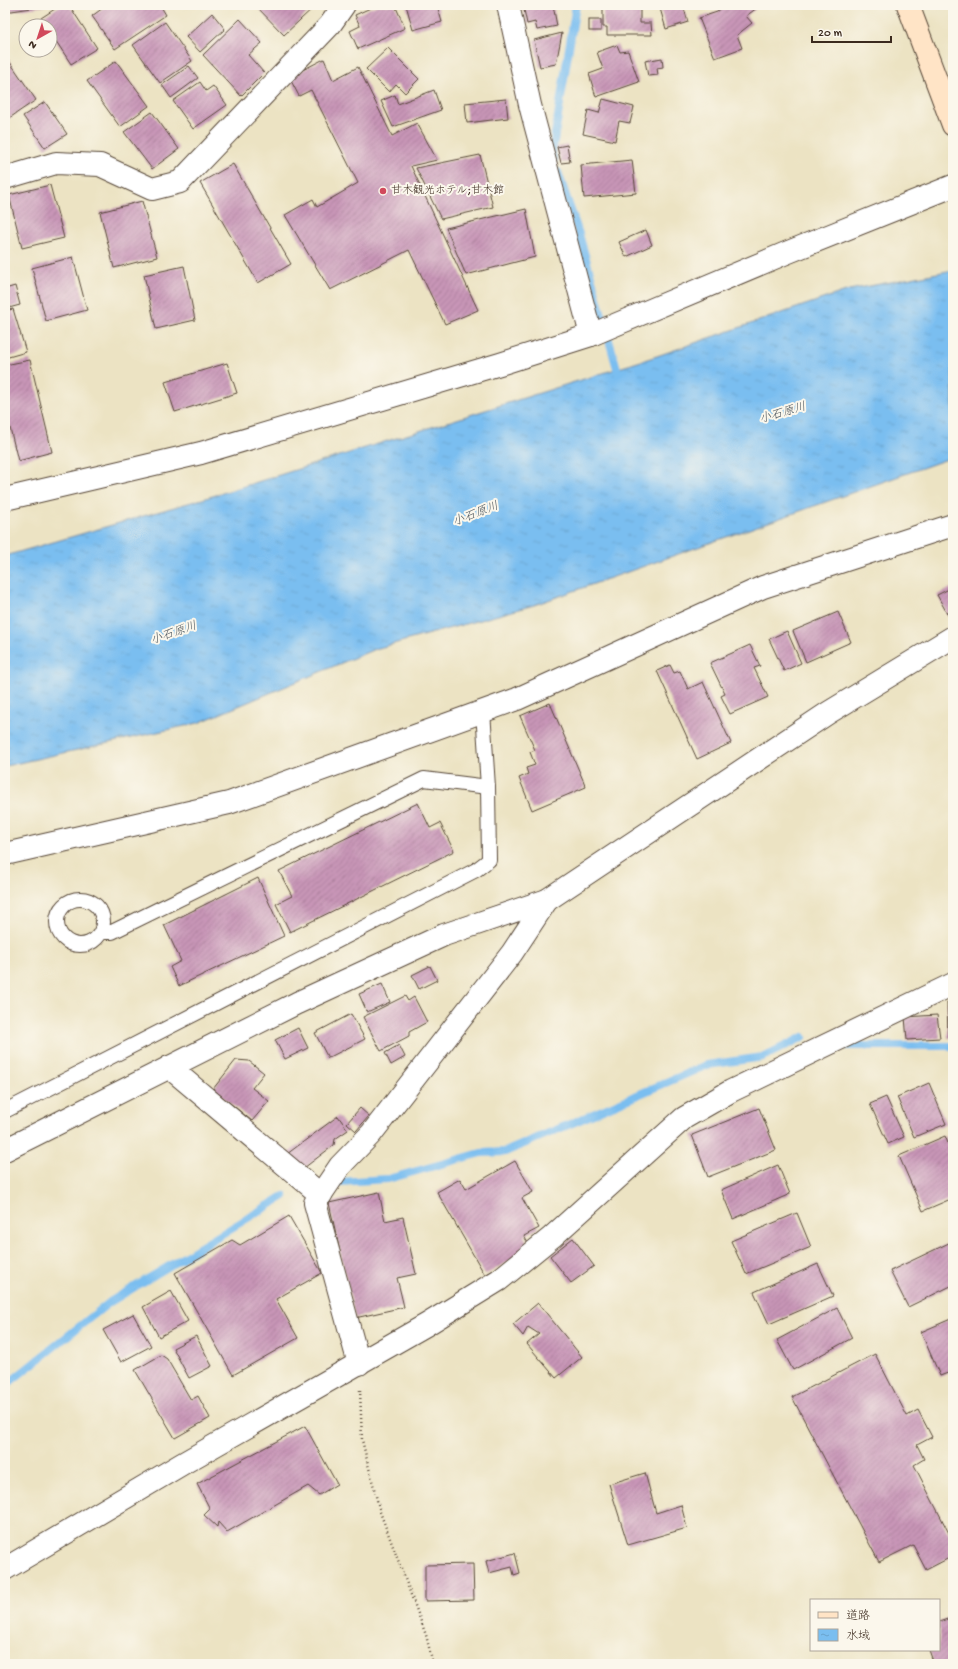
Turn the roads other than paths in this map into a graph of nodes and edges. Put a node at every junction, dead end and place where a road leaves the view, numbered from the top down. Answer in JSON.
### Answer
{"nodes":[{"id":1,"x":344,"y":5,"type":"edge"},
{"id":2,"x":508,"y":5,"type":"edge"},
{"id":3,"x":908,"y":5,"type":"edge"},
{"id":4,"x":953,"y":125,"type":"edge"},
{"id":5,"x":5,"y":178,"type":"edge"},
{"id":6,"x":953,"y":186,"type":"edge"},
{"id":7,"x":591,"y":335,"type":"junction"},
{"id":8,"x":5,"y":499,"type":"edge"},
{"id":9,"x":953,"y":525,"type":"edge"},
{"id":10,"x":953,"y":637,"type":"edge"},
{"id":11,"x":483,"y":711,"type":"junction"},
{"id":12,"x":488,"y":787,"type":"junction"},
{"id":13,"x":5,"y":854,"type":"edge"},
{"id":14,"x":547,"y":900,"type":"junction"},
{"id":15,"x":101,"y":932,"type":"dead end"},
{"id":16,"x":953,"y":984,"type":"edge"},
{"id":17,"x":169,"y":1067,"type":"junction"},
{"id":18,"x":5,"y":1111,"type":"edge"},
{"id":19,"x":5,"y":1150,"type":"edge"},
{"id":20,"x":321,"y":1195,"type":"junction"},
{"id":21,"x":359,"y":1364,"type":"junction"},
{"id":22,"x":5,"y":1569,"type":"edge"}],
"edges":[{"from":1,"to":5,"type":"street"},
{"from":2,"to":7,"type":"street"},
{"from":3,"to":4,"type":"main road"},
{"from":6,"to":7,"type":"street"},
{"from":7,"to":8,"type":"street"},
{"from":9,"to":11,"type":"street"},
{"from":10,"to":14,"type":"street"},
{"from":11,"to":12,"type":"lane"},
{"from":11,"to":13,"type":"street"},
{"from":12,"to":15,"type":"lane"},
{"from":12,"to":18,"type":"lane"},
{"from":14,"to":17,"type":"street"},
{"from":14,"to":20,"type":"street"},
{"from":16,"to":21,"type":"street"},
{"from":17,"to":19,"type":"street"},
{"from":17,"to":20,"type":"street"},
{"from":20,"to":21,"type":"street"},
{"from":21,"to":22,"type":"street"}]}
